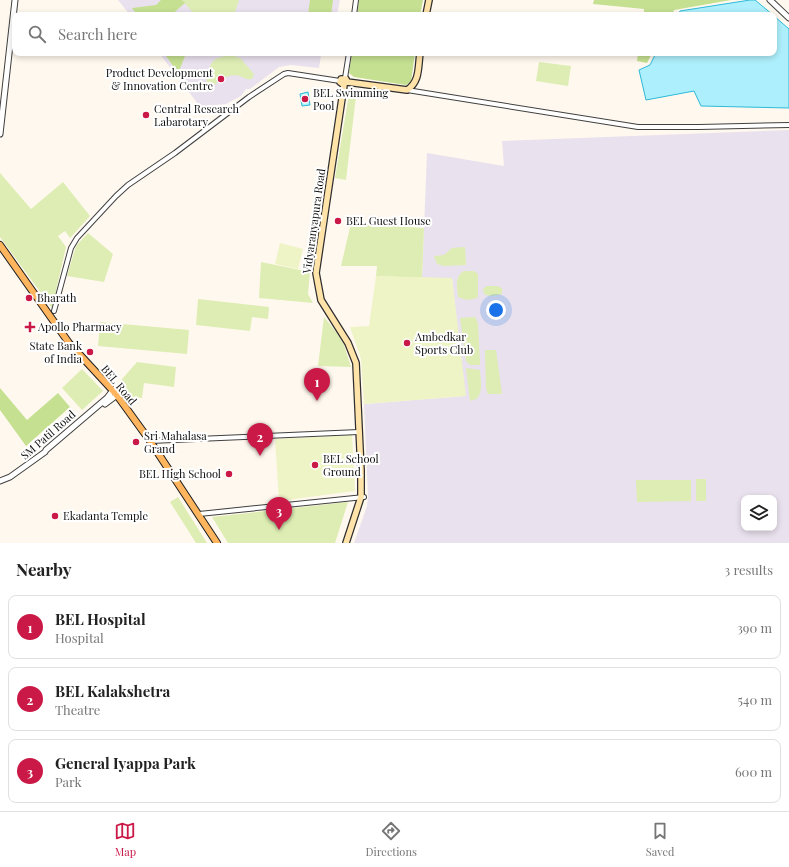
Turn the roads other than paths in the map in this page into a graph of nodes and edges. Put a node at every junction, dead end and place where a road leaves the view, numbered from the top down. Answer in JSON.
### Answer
{"nodes":[{"id":1,"x":15,"y":0,"type":"edge"},
{"id":2,"x":356,"y":0,"type":"edge"},
{"id":3,"x":429,"y":0,"type":"edge"},
{"id":4,"x":770,"y":0,"type":"edge"},
{"id":5,"x":14,"y":12,"type":"edge"},
{"id":6,"x":354,"y":12,"type":"edge"},
{"id":7,"x":427,"y":12,"type":"edge"},
{"id":8,"x":789,"y":18,"type":"edge"},
{"id":9,"x":12,"y":27,"type":"edge"},
{"id":10,"x":348,"y":56,"type":"edge"},
{"id":11,"x":420,"y":56,"type":"edge"},
{"id":12,"x":344,"y":82,"type":"junction"},
{"id":13,"x":407,"y":90,"type":"junction"},
{"id":14,"x":789,"y":125,"type":"edge"},
{"id":15,"x":0,"y":134,"type":"edge"},
{"id":16,"x":0,"y":244,"type":"edge"},
{"id":17,"x":54,"y":311,"type":"dead end"},
{"id":18,"x":115,"y":392,"type":"junction"},
{"id":19,"x":359,"y":432,"type":"junction"},
{"id":20,"x":150,"y":441,"type":"junction"},
{"id":21,"x":45,"y":452,"type":"junction"},
{"id":22,"x":0,"y":481,"type":"edge"},
{"id":23,"x":363,"y":497,"type":"junction"},
{"id":24,"x":199,"y":514,"type":"junction"},
{"id":25,"x":217,"y":543,"type":"edge"},
{"id":26,"x":346,"y":543,"type":"edge"},
{"id":27,"x":350,"y":543,"type":"edge"}],
"edges":[{"from":1,"to":5,"type":"street"},
{"from":2,"to":6,"type":"street"},
{"from":3,"to":7,"type":"main road"},
{"from":4,"to":8,"type":"street"},
{"from":9,"to":15,"type":"street"},
{"from":10,"to":12,"type":"street"},
{"from":11,"to":13,"type":"main road"},
{"from":12,"to":13,"type":"main road"},
{"from":12,"to":17,"type":"street"},
{"from":12,"to":19,"type":"main road","name":"Vidyaranyapura Road"},
{"from":13,"to":14,"type":"street"},
{"from":16,"to":18,"type":"main road","name":"BEL Road"},
{"from":18,"to":20,"type":"main road","name":"BEL Road"},
{"from":18,"to":21,"type":"street","name":"SM Patil Road"},
{"from":18,"to":21,"type":"street","name":"SM Patil Road"},
{"from":19,"to":20,"type":"street"},
{"from":19,"to":23,"type":"main road","name":"Vidyaranyapura Road"},
{"from":20,"to":24,"type":"main road","name":"BEL Road"},
{"from":21,"to":22,"type":"street","name":"SM Patil Road"},
{"from":23,"to":24,"type":"street"},
{"from":23,"to":26,"type":"main road","name":"Vidyaranyapura Road"},
{"from":23,"to":27,"type":"main road","name":"Vidyaranyapura Road"},
{"from":24,"to":25,"type":"main road","name":"BEL Road"}]}
